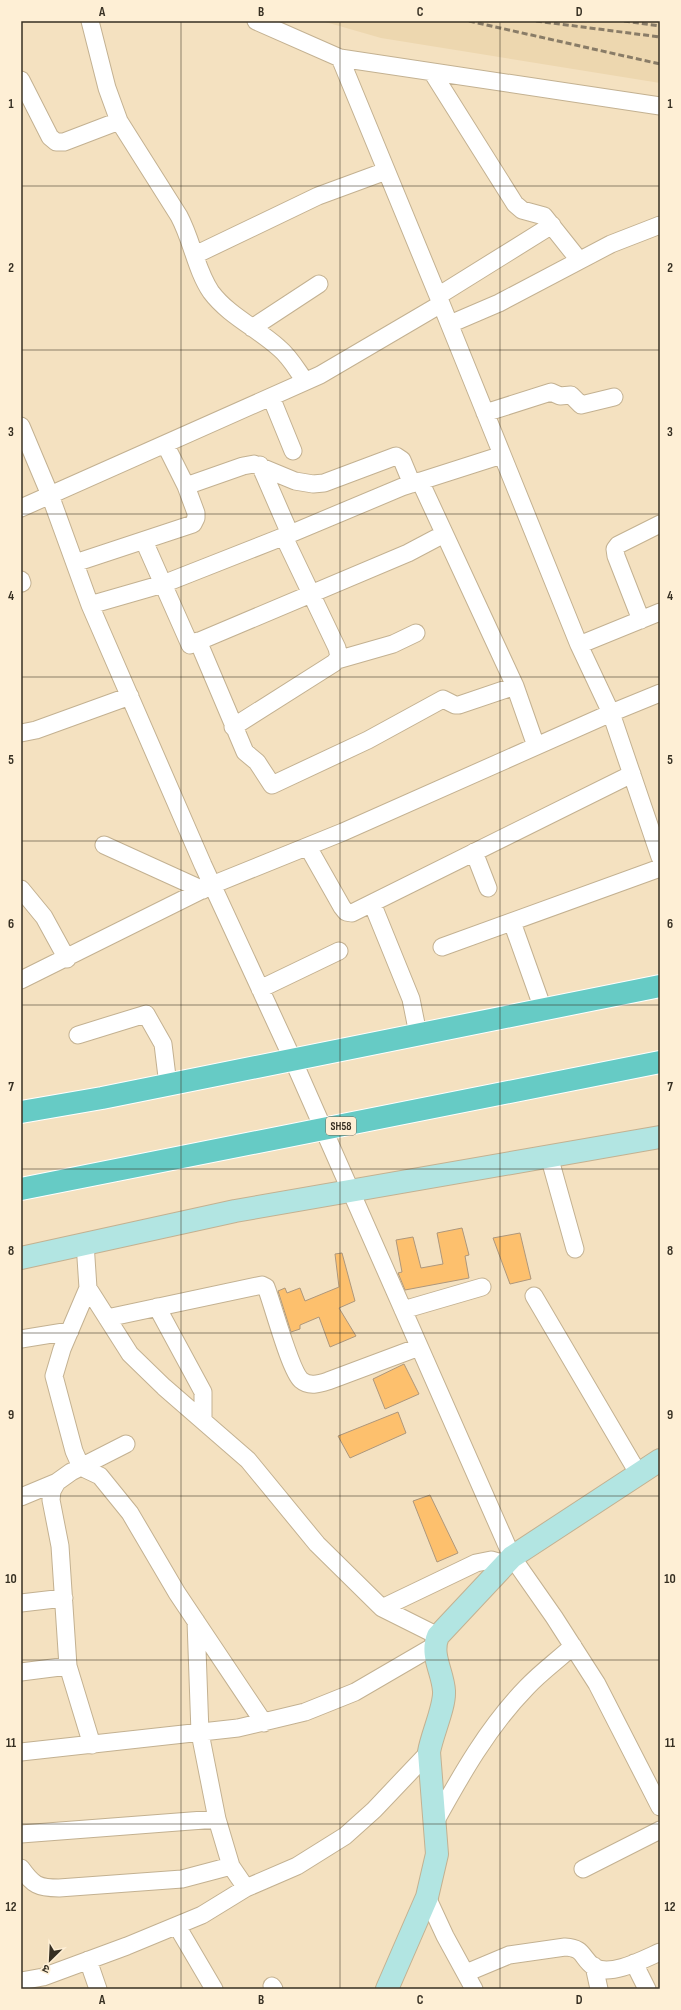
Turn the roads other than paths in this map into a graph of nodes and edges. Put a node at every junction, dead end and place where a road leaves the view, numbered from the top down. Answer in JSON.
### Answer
{"nodes":[{"id":1,"x":90,"y":21,"type":"edge"},
{"id":2,"x":256,"y":21,"type":"edge"},
{"id":3,"x":340,"y":58,"type":"junction"},
{"id":4,"x":432,"y":72,"type":"junction"},
{"id":5,"x":21,"y":80,"type":"edge"},
{"id":6,"x":660,"y":106,"type":"edge"},
{"id":7,"x":119,"y":121,"type":"junction"},
{"id":8,"x":386,"y":171,"type":"junction"},
{"id":9,"x":552,"y":225,"type":"junction"},
{"id":10,"x":660,"y":225,"type":"edge"},
{"id":11,"x":195,"y":255,"type":"junction"},
{"id":12,"x":579,"y":260,"type":"junction"},
{"id":13,"x":319,"y":284,"type":"dead end"},
{"id":14,"x":440,"y":300,"type":"junction"},
{"id":15,"x":450,"y":324,"type":"junction"},
{"id":16,"x":252,"y":328,"type":"junction"},
{"id":17,"x":305,"y":381,"type":"junction"},
{"id":18,"x":271,"y":396,"type":"junction"},
{"id":19,"x":614,"y":397,"type":"dead end"},
{"id":20,"x":485,"y":412,"type":"junction"},
{"id":21,"x":21,"y":426,"type":"edge"},
{"id":22,"x":165,"y":444,"type":"junction"},
{"id":23,"x":294,"y":451,"type":"dead end"},
{"id":24,"x":502,"y":455,"type":"junction"},
{"id":25,"x":260,"y":465,"type":"junction"},
{"id":26,"x":416,"y":482,"type":"junction"},
{"id":27,"x":186,"y":486,"type":"junction"},
{"id":28,"x":50,"y":495,"type":"junction"},
{"id":29,"x":21,"y":508,"type":"edge"},
{"id":30,"x":660,"y":524,"type":"edge"},
{"id":31,"x":444,"y":534,"type":"junction"},
{"id":32,"x":287,"y":535,"type":"junction"},
{"id":33,"x":144,"y":541,"type":"junction"},
{"id":34,"x":75,"y":563,"type":"junction"},
{"id":35,"x":163,"y":584,"type":"junction"},
{"id":36,"x":311,"y":594,"type":"junction"},
{"id":37,"x":90,"y":605,"type":"junction"},
{"id":38,"x":660,"y":612,"type":"edge"},
{"id":39,"x":641,"y":620,"type":"junction"},
{"id":40,"x":416,"y":633,"type":"dead end"},
{"id":41,"x":198,"y":641,"type":"junction"},
{"id":42,"x":578,"y":645,"type":"junction"},
{"id":43,"x":337,"y":660,"type":"junction"},
{"id":44,"x":515,"y":686,"type":"junction"},
{"id":45,"x":660,"y":693,"type":"edge"},
{"id":46,"x":130,"y":696,"type":"junction"},
{"id":47,"x":610,"y":713,"type":"junction"},
{"id":48,"x":233,"y":726,"type":"junction"},
{"id":49,"x":21,"y":733,"type":"edge"},
{"id":50,"x":536,"y":746,"type":"junction"},
{"id":51,"x":632,"y":774,"type":"junction"},
{"id":52,"x":104,"y":845,"type":"dead end"},
{"id":53,"x":308,"y":846,"type":"junction"},
{"id":54,"x":659,"y":847,"type":"edge"},
{"id":55,"x":474,"y":852,"type":"junction"},
{"id":56,"x":660,"y":868,"type":"edge"},
{"id":57,"x":208,"y":888,"type":"junction"},
{"id":58,"x":488,"y":888,"type":"dead end"},
{"id":59,"x":21,"y":889,"type":"edge"},
{"id":60,"x":372,"y":903,"type":"junction"},
{"id":61,"x":512,"y":922,"type":"junction"},
{"id":62,"x":442,"y":947,"type":"dead end"},
{"id":63,"x":339,"y":951,"type":"dead end"},
{"id":64,"x":67,"y":959,"type":"junction"},
{"id":65,"x":21,"y":980,"type":"edge"},
{"id":66,"x":660,"y":986,"type":"edge"},
{"id":67,"x":260,"y":989,"type":"junction"},
{"id":68,"x":543,"y":1009,"type":"junction"},
{"id":69,"x":418,"y":1034,"type":"junction"},
{"id":70,"x":78,"y":1035,"type":"dead end"},
{"id":71,"x":292,"y":1060,"type":"junction"},
{"id":72,"x":660,"y":1062,"type":"edge"},
{"id":73,"x":168,"y":1085,"type":"junction"},
{"id":74,"x":22,"y":1110,"type":"edge"},
{"id":75,"x":322,"y":1129,"type":"junction"},
{"id":76,"x":660,"y":1137,"type":"edge"},
{"id":77,"x":549,"y":1156,"type":"junction"},
{"id":78,"x":21,"y":1189,"type":"edge"},
{"id":79,"x":350,"y":1191,"type":"junction"},
{"id":80,"x":85,"y":1243,"type":"junction"},
{"id":81,"x":575,"y":1249,"type":"dead end"},
{"id":82,"x":21,"y":1258,"type":"edge"},
{"id":83,"x":482,"y":1287,"type":"dead end"},
{"id":84,"x":88,"y":1288,"type":"junction"},
{"id":85,"x":534,"y":1296,"type":"dead end"},
{"id":86,"x":157,"y":1307,"type":"junction"},
{"id":87,"x":403,"y":1310,"type":"junction"},
{"id":88,"x":107,"y":1318,"type":"junction"},
{"id":89,"x":70,"y":1331,"type":"junction"},
{"id":90,"x":21,"y":1339,"type":"edge"},
{"id":91,"x":419,"y":1347,"type":"junction"},
{"id":92,"x":203,"y":1420,"type":"junction"},
{"id":93,"x":126,"y":1444,"type":"dead end"},
{"id":94,"x":660,"y":1460,"type":"edge"},
{"id":95,"x":81,"y":1467,"type":"junction"},
{"id":96,"x":638,"y":1474,"type":"junction"},
{"id":97,"x":57,"y":1482,"type":"junction"},
{"id":98,"x":21,"y":1497,"type":"edge"},
{"id":99,"x":508,"y":1560,"type":"junction"},
{"id":100,"x":64,"y":1598,"type":"junction"},
{"id":101,"x":21,"y":1603,"type":"edge"},
{"id":102,"x":382,"y":1608,"type":"junction"},
{"id":103,"x":196,"y":1621,"type":"junction"},
{"id":104,"x":436,"y":1641,"type":"junction"},
{"id":105,"x":573,"y":1646,"type":"junction"},
{"id":106,"x":68,"y":1666,"type":"junction"},
{"id":107,"x":21,"y":1672,"type":"edge"},
{"id":108,"x":264,"y":1723,"type":"junction"},
{"id":109,"x":200,"y":1733,"type":"junction"},
{"id":110,"x":92,"y":1745,"type":"junction"},
{"id":111,"x":21,"y":1752,"type":"edge"},
{"id":112,"x":429,"y":1752,"type":"junction"},
{"id":113,"x":655,"y":1784,"type":"edge"},
{"id":114,"x":660,"y":1807,"type":"edge"},
{"id":115,"x":217,"y":1819,"type":"junction"},
{"id":116,"x":434,"y":1824,"type":"junction"},
{"id":117,"x":660,"y":1830,"type":"edge"},
{"id":118,"x":21,"y":1834,"type":"edge"},
{"id":119,"x":231,"y":1866,"type":"junction"},
{"id":120,"x":21,"y":1868,"type":"edge"},
{"id":121,"x":583,"y":1869,"type":"dead end"},
{"id":122,"x":246,"y":1888,"type":"junction"},
{"id":123,"x":427,"y":1897,"type":"junction"},
{"id":124,"x":177,"y":1926,"type":"junction"},
{"id":125,"x":660,"y":1952,"type":"edge"},
{"id":126,"x":88,"y":1960,"type":"junction"},
{"id":127,"x":634,"y":1963,"type":"junction"},
{"id":128,"x":594,"y":1966,"type":"junction"},
{"id":129,"x":466,"y":1973,"type":"junction"},
{"id":130,"x":21,"y":1981,"type":"edge"},
{"id":131,"x":98,"y":1989,"type":"edge"},
{"id":132,"x":214,"y":1989,"type":"edge"},
{"id":133,"x":387,"y":1989,"type":"edge"},
{"id":134,"x":474,"y":1989,"type":"edge"},
{"id":135,"x":599,"y":1989,"type":"edge"},
{"id":136,"x":647,"y":1989,"type":"edge"}],
"edges":[{"from":1,"to":7,"type":"street"},
{"from":2,"to":3,"type":"street"},
{"from":3,"to":4,"type":"street"},
{"from":3,"to":8,"type":"street"},
{"from":4,"to":6,"type":"street"},
{"from":4,"to":9,"type":"street"},
{"from":5,"to":7,"type":"street"},
{"from":7,"to":11,"type":"street"},
{"from":8,"to":11,"type":"street"},
{"from":8,"to":14,"type":"street"},
{"from":9,"to":12,"type":"street"},
{"from":9,"to":14,"type":"street"},
{"from":10,"to":12,"type":"street"},
{"from":11,"to":16,"type":"street"},
{"from":12,"to":15,"type":"street"},
{"from":13,"to":16,"type":"street"},
{"from":14,"to":15,"type":"street"},
{"from":14,"to":17,"type":"street"},
{"from":15,"to":20,"type":"street"},
{"from":16,"to":17,"type":"street"},
{"from":17,"to":18,"type":"street"},
{"from":18,"to":22,"type":"street"},
{"from":18,"to":23,"type":"street"},
{"from":19,"to":20,"type":"street"},
{"from":20,"to":24,"type":"street"},
{"from":21,"to":28,"type":"street"},
{"from":22,"to":27,"type":"street"},
{"from":22,"to":28,"type":"street"},
{"from":24,"to":26,"type":"street"},
{"from":24,"to":42,"type":"street"},
{"from":25,"to":26,"type":"street"},
{"from":25,"to":27,"type":"street"},
{"from":25,"to":32,"type":"street"},
{"from":26,"to":31,"type":"street"},
{"from":26,"to":32,"type":"street"},
{"from":27,"to":33,"type":"street"},
{"from":28,"to":29,"type":"street"},
{"from":28,"to":34,"type":"street"},
{"from":30,"to":39,"type":"street"},
{"from":31,"to":36,"type":"street"},
{"from":31,"to":44,"type":"street"},
{"from":32,"to":35,"type":"street"},
{"from":32,"to":36,"type":"street"},
{"from":33,"to":34,"type":"street"},
{"from":33,"to":35,"type":"street"},
{"from":34,"to":37,"type":"street"},
{"from":35,"to":37,"type":"street"},
{"from":35,"to":41,"type":"street"},
{"from":36,"to":41,"type":"street"},
{"from":36,"to":43,"type":"street"},
{"from":37,"to":46,"type":"street"},
{"from":38,"to":39,"type":"street"},
{"from":39,"to":42,"type":"street"},
{"from":40,"to":43,"type":"street"},
{"from":41,"to":48,"type":"street"},
{"from":42,"to":47,"type":"street"},
{"from":43,"to":48,"type":"street"},
{"from":44,"to":48,"type":"street"},
{"from":44,"to":50,"type":"street"},
{"from":45,"to":47,"type":"street"},
{"from":46,"to":49,"type":"street"},
{"from":46,"to":57,"type":"street"},
{"from":47,"to":50,"type":"street"},
{"from":47,"to":51,"type":"street"},
{"from":50,"to":53,"type":"street"},
{"from":51,"to":54,"type":"street"},
{"from":51,"to":55,"type":"street"},
{"from":52,"to":57,"type":"street"},
{"from":53,"to":57,"type":"street"},
{"from":53,"to":60,"type":"street"},
{"from":55,"to":58,"type":"street"},
{"from":55,"to":60,"type":"street"},
{"from":56,"to":61,"type":"street"},
{"from":57,"to":64,"type":"street"},
{"from":57,"to":67,"type":"street"},
{"from":59,"to":64,"type":"street"},
{"from":60,"to":69,"type":"street"},
{"from":61,"to":62,"type":"street"},
{"from":61,"to":68,"type":"street"},
{"from":63,"to":67,"type":"street"},
{"from":64,"to":65,"type":"street"},
{"from":66,"to":68,"type":"main road"},
{"from":67,"to":71,"type":"street"},
{"from":68,"to":69,"type":"main road"},
{"from":69,"to":71,"type":"main road"},
{"from":70,"to":73,"type":"street"},
{"from":71,"to":73,"type":"main road"},
{"from":71,"to":75,"type":"street"},
{"from":72,"to":75,"type":"main road","number":"SH58"},
{"from":73,"to":74,"type":"main road"},
{"from":75,"to":78,"type":"main road","number":"SH58"},
{"from":75,"to":79,"type":"street"},
{"from":76,"to":77,"type":"street"},
{"from":77,"to":79,"type":"street"},
{"from":77,"to":81,"type":"street"},
{"from":79,"to":80,"type":"street"},
{"from":79,"to":87,"type":"street"},
{"from":80,"to":82,"type":"street"},
{"from":80,"to":84,"type":"street"},
{"from":83,"to":87,"type":"street"},
{"from":84,"to":88,"type":"street"},
{"from":84,"to":89,"type":"street"},
{"from":85,"to":96,"type":"street"},
{"from":86,"to":88,"type":"street"},
{"from":86,"to":91,"type":"street"},
{"from":86,"to":92,"type":"street"},
{"from":87,"to":91,"type":"street"},
{"from":88,"to":92,"type":"street"},
{"from":89,"to":90,"type":"street"},
{"from":89,"to":95,"type":"street"},
{"from":91,"to":99,"type":"street"},
{"from":92,"to":102,"type":"street"},
{"from":93,"to":95,"type":"street"},
{"from":94,"to":96,"type":"street"},
{"from":95,"to":97,"type":"street"},
{"from":95,"to":103,"type":"street"},
{"from":96,"to":99,"type":"street"},
{"from":97,"to":98,"type":"street"},
{"from":97,"to":100,"type":"street"},
{"from":99,"to":102,"type":"street"},
{"from":99,"to":104,"type":"street"},
{"from":99,"to":105,"type":"street"},
{"from":100,"to":101,"type":"street"},
{"from":100,"to":106,"type":"street"},
{"from":102,"to":104,"type":"street"},
{"from":103,"to":108,"type":"street"},
{"from":103,"to":109,"type":"street"},
{"from":104,"to":108,"type":"street"},
{"from":104,"to":112,"type":"street"},
{"from":105,"to":113,"type":"street"},
{"from":105,"to":116,"type":"street"},
{"from":106,"to":107,"type":"street"},
{"from":106,"to":110,"type":"street"},
{"from":108,"to":109,"type":"street"},
{"from":109,"to":110,"type":"street"},
{"from":109,"to":115,"type":"street"},
{"from":110,"to":111,"type":"street"},
{"from":112,"to":116,"type":"street"},
{"from":112,"to":122,"type":"street"},
{"from":113,"to":114,"type":"street"},
{"from":115,"to":118,"type":"street"},
{"from":115,"to":119,"type":"street"},
{"from":116,"to":123,"type":"street"},
{"from":117,"to":121,"type":"street"},
{"from":119,"to":120,"type":"street"},
{"from":119,"to":122,"type":"street"},
{"from":122,"to":124,"type":"street"},
{"from":123,"to":129,"type":"street"},
{"from":123,"to":133,"type":"street"},
{"from":124,"to":126,"type":"street"},
{"from":124,"to":132,"type":"street"},
{"from":125,"to":127,"type":"street"},
{"from":126,"to":130,"type":"street"},
{"from":126,"to":131,"type":"street"},
{"from":127,"to":128,"type":"street"},
{"from":127,"to":136,"type":"street"},
{"from":128,"to":129,"type":"street"},
{"from":128,"to":135,"type":"street"},
{"from":129,"to":134,"type":"street"}]}
